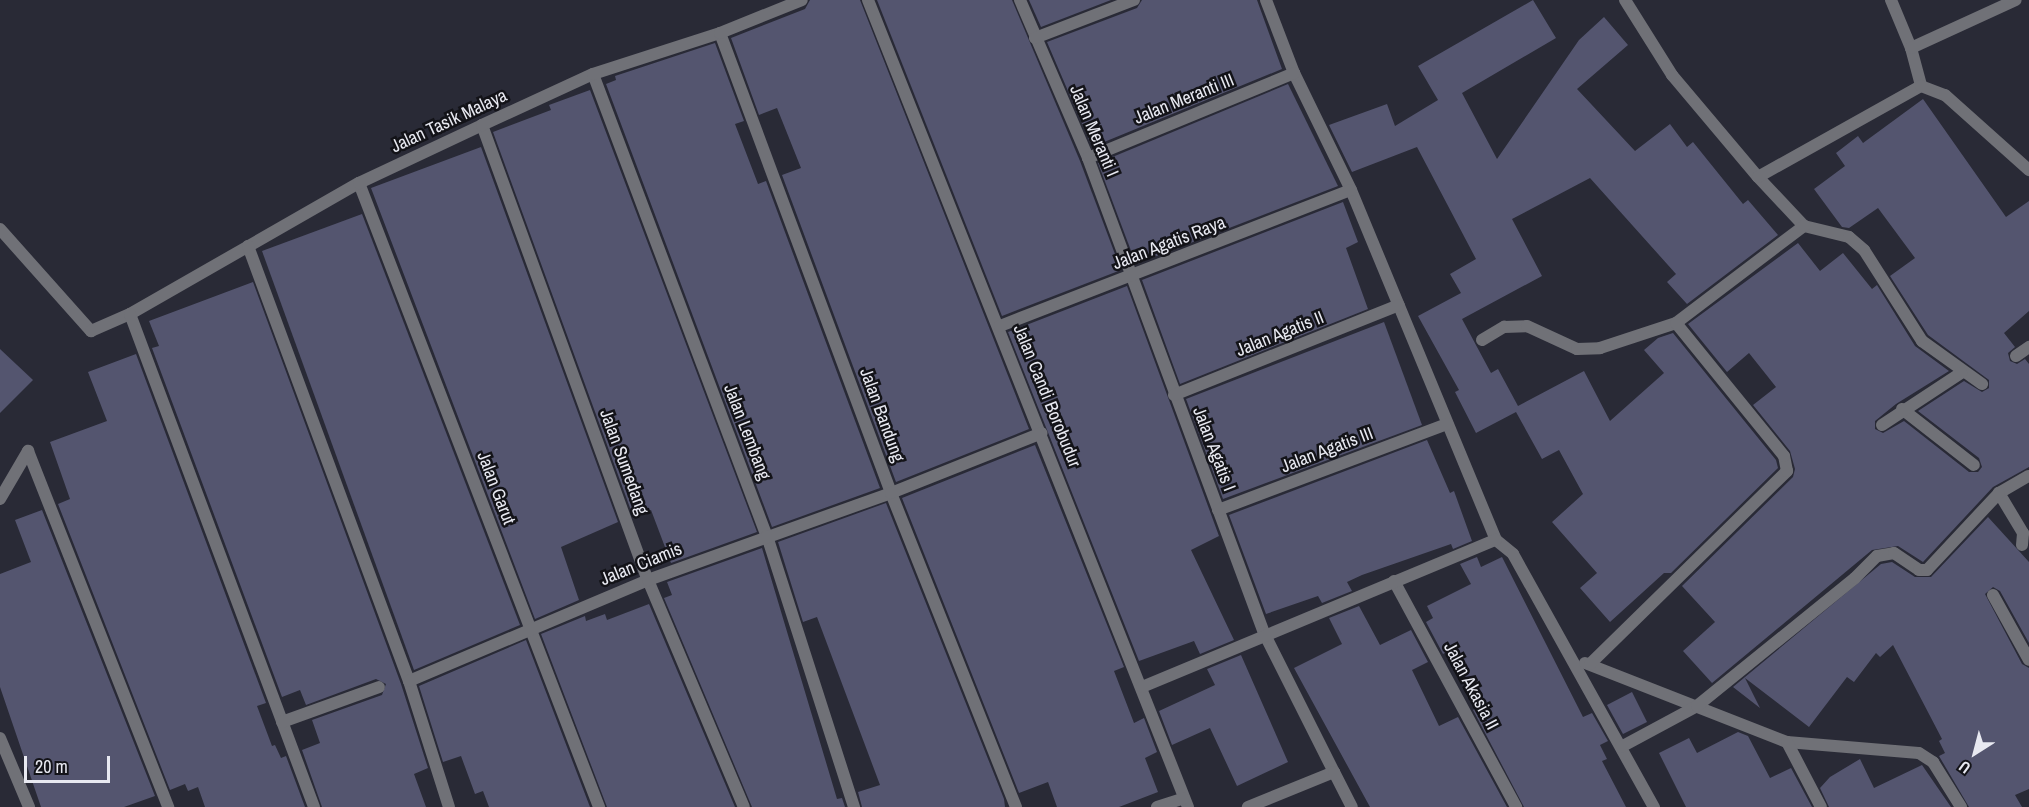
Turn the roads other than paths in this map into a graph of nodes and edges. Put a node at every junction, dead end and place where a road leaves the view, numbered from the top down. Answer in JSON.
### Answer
{"nodes":[{"id":1,"x":802,"y":0,"type":"edge"},
{"id":2,"x":868,"y":0,"type":"edge"},
{"id":3,"x":1020,"y":0,"type":"edge"},
{"id":4,"x":1134,"y":0,"type":"edge"},
{"id":5,"x":1266,"y":0,"type":"edge"},
{"id":6,"x":1625,"y":0,"type":"edge"},
{"id":7,"x":1891,"y":0,"type":"edge"},
{"id":8,"x":2016,"y":0,"type":"edge"},
{"id":9,"x":720,"y":33,"type":"junction"},
{"id":10,"x":1035,"y":38,"type":"junction"},
{"id":11,"x":1911,"y":48,"type":"junction"},
{"id":12,"x":593,"y":74,"type":"junction"},
{"id":13,"x":1294,"y":74,"type":"junction"},
{"id":14,"x":1920,"y":86,"type":"junction"},
{"id":15,"x":482,"y":125,"type":"junction"},
{"id":16,"x":1088,"y":158,"type":"junction"},
{"id":17,"x":2029,"y":170,"type":"edge"},
{"id":18,"x":1758,"y":177,"type":"junction"},
{"id":19,"x":359,"y":183,"type":"junction"},
{"id":20,"x":1351,"y":190,"type":"junction"},
{"id":21,"x":1804,"y":226,"type":"junction"},
{"id":22,"x":0,"y":229,"type":"edge"},
{"id":23,"x":248,"y":246,"type":"junction"},
{"id":24,"x":1130,"y":278,"type":"junction"},
{"id":25,"x":1399,"y":305,"type":"junction"},
{"id":26,"x":130,"y":314,"type":"junction"},
{"id":27,"x":1676,"y":323,"type":"junction"},
{"id":28,"x":1000,"y":326,"type":"junction"},
{"id":29,"x":1482,"y":340,"type":"dead end"},
{"id":30,"x":2029,"y":347,"type":"edge"},
{"id":31,"x":2016,"y":356,"type":"dead end"},
{"id":32,"x":1961,"y":373,"type":"junction"},
{"id":33,"x":1982,"y":384,"type":"dead end"},
{"id":34,"x":1174,"y":395,"type":"junction"},
{"id":35,"x":1902,"y":410,"type":"junction"},
{"id":36,"x":1448,"y":424,"type":"junction"},
{"id":37,"x":1882,"y":425,"type":"dead end"},
{"id":38,"x":1042,"y":433,"type":"junction"},
{"id":39,"x":1974,"y":465,"type":"dead end"},
{"id":40,"x":2029,"y":476,"type":"edge"},
{"id":41,"x":891,"y":493,"type":"junction"},
{"id":42,"x":1999,"y":493,"type":"junction"},
{"id":43,"x":0,"y":499,"type":"edge"},
{"id":44,"x":1218,"y":510,"type":"junction"},
{"id":45,"x":767,"y":536,"type":"junction"},
{"id":46,"x":1496,"y":540,"type":"junction"},
{"id":47,"x":2022,"y":545,"type":"dead end"},
{"id":48,"x":648,"y":580,"type":"junction"},
{"id":49,"x":1394,"y":581,"type":"junction"},
{"id":50,"x":1993,"y":595,"type":"dead end"},
{"id":51,"x":531,"y":629,"type":"junction"},
{"id":52,"x":1264,"y":633,"type":"junction"},
{"id":53,"x":1569,"y":658,"type":"junction"},
{"id":54,"x":2029,"y":660,"type":"edge"},
{"id":55,"x":1590,"y":664,"type":"junction"},
{"id":56,"x":409,"y":681,"type":"junction"},
{"id":57,"x":379,"y":687,"type":"dead end"},
{"id":58,"x":1142,"y":687,"type":"junction"},
{"id":59,"x":1697,"y":706,"type":"junction"},
{"id":60,"x":282,"y":722,"type":"junction"},
{"id":61,"x":0,"y":738,"type":"edge"},
{"id":62,"x":1787,"y":742,"type":"junction"},
{"id":63,"x":1621,"y":747,"type":"junction"},
{"id":64,"x":1334,"y":772,"type":"junction"},
{"id":65,"x":1186,"y":802,"type":"edge"},
{"id":66,"x":29,"y":807,"type":"edge"},
{"id":67,"x":168,"y":807,"type":"edge"},
{"id":68,"x":314,"y":807,"type":"edge"},
{"id":69,"x":449,"y":807,"type":"edge"},
{"id":70,"x":599,"y":807,"type":"edge"},
{"id":71,"x":744,"y":807,"type":"edge"},
{"id":72,"x":854,"y":807,"type":"edge"},
{"id":73,"x":1016,"y":807,"type":"edge"},
{"id":74,"x":1157,"y":807,"type":"edge"},
{"id":75,"x":1248,"y":807,"type":"edge"},
{"id":76,"x":1352,"y":807,"type":"edge"},
{"id":77,"x":1516,"y":807,"type":"edge"},
{"id":78,"x":1654,"y":807,"type":"edge"},
{"id":79,"x":1821,"y":807,"type":"edge"},
{"id":80,"x":1960,"y":807,"type":"edge"}],
"edges":[{"from":1,"to":9,"type":"street","name":"Jalan Tasik Malaya"},
{"from":2,"to":28,"type":"street","name":"Jalan Candi Borobudur"},
{"from":3,"to":10,"type":"street","name":"Jalan Meranti I"},
{"from":4,"to":10,"type":"street"},
{"from":5,"to":13,"type":"street"},
{"from":6,"to":18,"type":"street"},
{"from":7,"to":11,"type":"street"},
{"from":8,"to":11,"type":"street"},
{"from":9,"to":12,"type":"street","name":"Jalan Tasik Malaya"},
{"from":9,"to":41,"type":"street","name":"Jalan Bandung"},
{"from":10,"to":16,"type":"street","name":"Jalan Meranti I"},
{"from":11,"to":14,"type":"street"},
{"from":12,"to":15,"type":"street","name":"Jalan Tasik Malaya"},
{"from":12,"to":45,"type":"street","name":"Jalan Lembang"},
{"from":13,"to":16,"type":"street","name":"Jalan Meranti III"},
{"from":13,"to":20,"type":"street"},
{"from":14,"to":17,"type":"street"},
{"from":14,"to":18,"type":"street"},
{"from":15,"to":19,"type":"street","name":"Jalan Tasik Malaya"},
{"from":15,"to":48,"type":"street","name":"Jalan Sumedang"},
{"from":16,"to":24,"type":"street","name":"Jalan Meranti I"},
{"from":18,"to":21,"type":"street"},
{"from":19,"to":23,"type":"street","name":"Jalan Tasik Malaya"},
{"from":19,"to":51,"type":"street","name":"Jalan Garut"},
{"from":20,"to":24,"type":"street","name":"Jalan Agatis Raya"},
{"from":20,"to":25,"type":"street"},
{"from":21,"to":27,"type":"street"},
{"from":21,"to":32,"type":"street"},
{"from":22,"to":26,"type":"street","name":"Jalan Tasik Malaya"},
{"from":23,"to":26,"type":"street","name":"Jalan Tasik Malaya"},
{"from":23,"to":56,"type":"street"},
{"from":24,"to":28,"type":"street","name":"Jalan Agatis Raya"},
{"from":24,"to":34,"type":"street","name":"Jalan Agatis I"},
{"from":25,"to":34,"type":"street","name":"Jalan Agatis II"},
{"from":25,"to":36,"type":"street"},
{"from":26,"to":60,"type":"street"},
{"from":27,"to":29,"type":"street"},
{"from":27,"to":55,"type":"street"},
{"from":28,"to":38,"type":"street","name":"Jalan Candi Borobudur"},
{"from":30,"to":31,"type":"street"},
{"from":32,"to":33,"type":"street"},
{"from":32,"to":35,"type":"street"},
{"from":34,"to":44,"type":"street","name":"Jalan Agatis I"},
{"from":35,"to":37,"type":"street"},
{"from":35,"to":39,"type":"street"},
{"from":36,"to":44,"type":"street","name":"Jalan Agatis III"},
{"from":36,"to":46,"type":"street"},
{"from":38,"to":41,"type":"street","name":"Jalan Ciamis"},
{"from":38,"to":58,"type":"street","name":"Jalan Candi Borobudur"},
{"from":40,"to":42,"type":"street"},
{"from":41,"to":45,"type":"street","name":"Jalan Ciamis"},
{"from":41,"to":73,"type":"street","name":"Jalan Bandung"},
{"from":42,"to":47,"type":"street"},
{"from":42,"to":59,"type":"street"},
{"from":43,"to":67,"type":"street"},
{"from":44,"to":52,"type":"street","name":"Jalan Agatis I"},
{"from":45,"to":48,"type":"street","name":"Jalan Ciamis"},
{"from":45,"to":72,"type":"street","name":"Jalan Lembang"},
{"from":46,"to":49,"type":"street"},
{"from":46,"to":53,"type":"street"},
{"from":48,"to":51,"type":"street","name":"Jalan Ciamis"},
{"from":48,"to":71,"type":"street","name":"Jalan Sumedang"},
{"from":49,"to":52,"type":"street"},
{"from":49,"to":77,"type":"street","name":"Jalan Akasia II"},
{"from":50,"to":54,"type":"street"},
{"from":51,"to":56,"type":"street","name":"Jalan Ciamis"},
{"from":51,"to":70,"type":"street","name":"Jalan Garut"},
{"from":52,"to":58,"type":"street"},
{"from":52,"to":64,"type":"street","name":"Jalan Agatis I"},
{"from":53,"to":55,"type":"street"},
{"from":53,"to":63,"type":"street"},
{"from":55,"to":59,"type":"street"},
{"from":56,"to":69,"type":"street"},
{"from":57,"to":60,"type":"street"},
{"from":58,"to":65,"type":"street","name":"Jalan Candi Borobudur"},
{"from":59,"to":62,"type":"street"},
{"from":59,"to":63,"type":"street"},
{"from":60,"to":68,"type":"street"},
{"from":61,"to":66,"type":"street"},
{"from":62,"to":79,"type":"street"},
{"from":62,"to":80,"type":"street"},
{"from":63,"to":78,"type":"street"},
{"from":64,"to":75,"type":"street"},
{"from":64,"to":76,"type":"street","name":"Jalan Agatis I"},
{"from":65,"to":74,"type":"street"}]}
